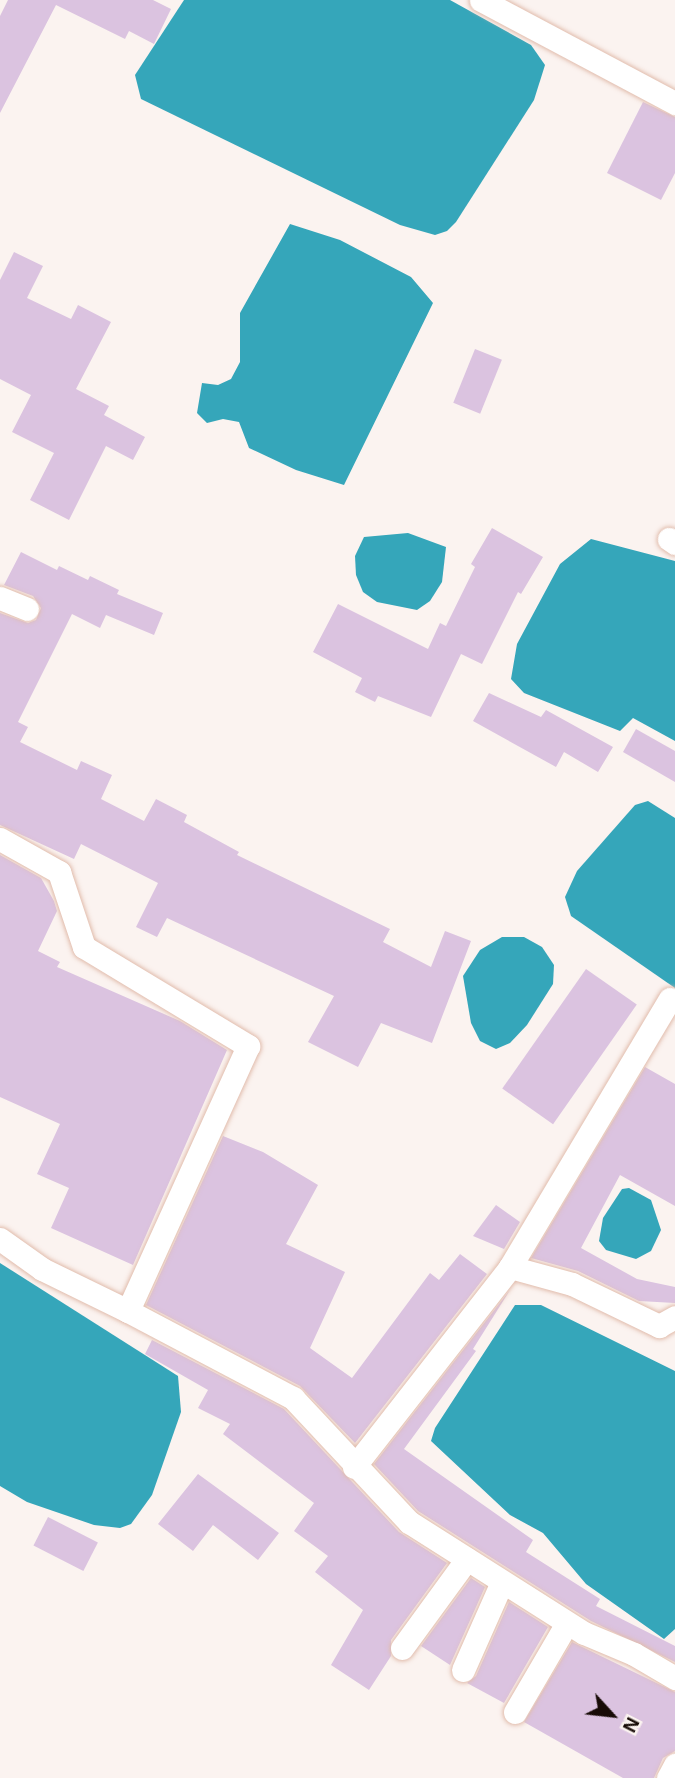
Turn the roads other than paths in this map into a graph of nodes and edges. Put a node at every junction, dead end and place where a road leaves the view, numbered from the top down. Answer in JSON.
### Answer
{"nodes":[{"id":1,"x":481,"y":0,"type":"edge"},
{"id":2,"x":675,"y":103,"type":"edge"},
{"id":3,"x":0,"y":598,"type":"edge"},
{"id":4,"x":27,"y":609,"type":"dead end"},
{"id":5,"x":0,"y":839,"type":"edge"},
{"id":6,"x":670,"y":999,"type":"dead end"},
{"id":7,"x":0,"y":1239,"type":"edge"},
{"id":8,"x":510,"y":1266,"type":"junction"},
{"id":9,"x":128,"y":1311,"type":"junction"},
{"id":10,"x":675,"y":1317,"type":"edge"},
{"id":11,"x":354,"y":1467,"type":"junction"},
{"id":12,"x":467,"y":1559,"type":"junction"},
{"id":13,"x":502,"y":1581,"type":"junction"},
{"id":14,"x":567,"y":1623,"type":"junction"},
{"id":15,"x":402,"y":1648,"type":"dead end"},
{"id":16,"x":463,"y":1670,"type":"dead end"},
{"id":17,"x":675,"y":1678,"type":"edge"},
{"id":18,"x":514,"y":1712,"type":"dead end"},
{"id":19,"x":675,"y":1765,"type":"edge"},
{"id":20,"x":668,"y":1778,"type":"edge"}],
"edges":[{"from":1,"to":2,"type":"street"},
{"from":3,"to":4,"type":"street"},
{"from":5,"to":9,"type":"street"},
{"from":6,"to":8,"type":"street"},
{"from":7,"to":9,"type":"street"},
{"from":8,"to":10,"type":"street"},
{"from":8,"to":11,"type":"street"},
{"from":9,"to":11,"type":"street"},
{"from":11,"to":12,"type":"street"},
{"from":12,"to":13,"type":"street"},
{"from":12,"to":15,"type":"street"},
{"from":13,"to":14,"type":"street"},
{"from":13,"to":16,"type":"street"},
{"from":14,"to":17,"type":"street"},
{"from":14,"to":18,"type":"street"},
{"from":19,"to":20,"type":"street"}]}
